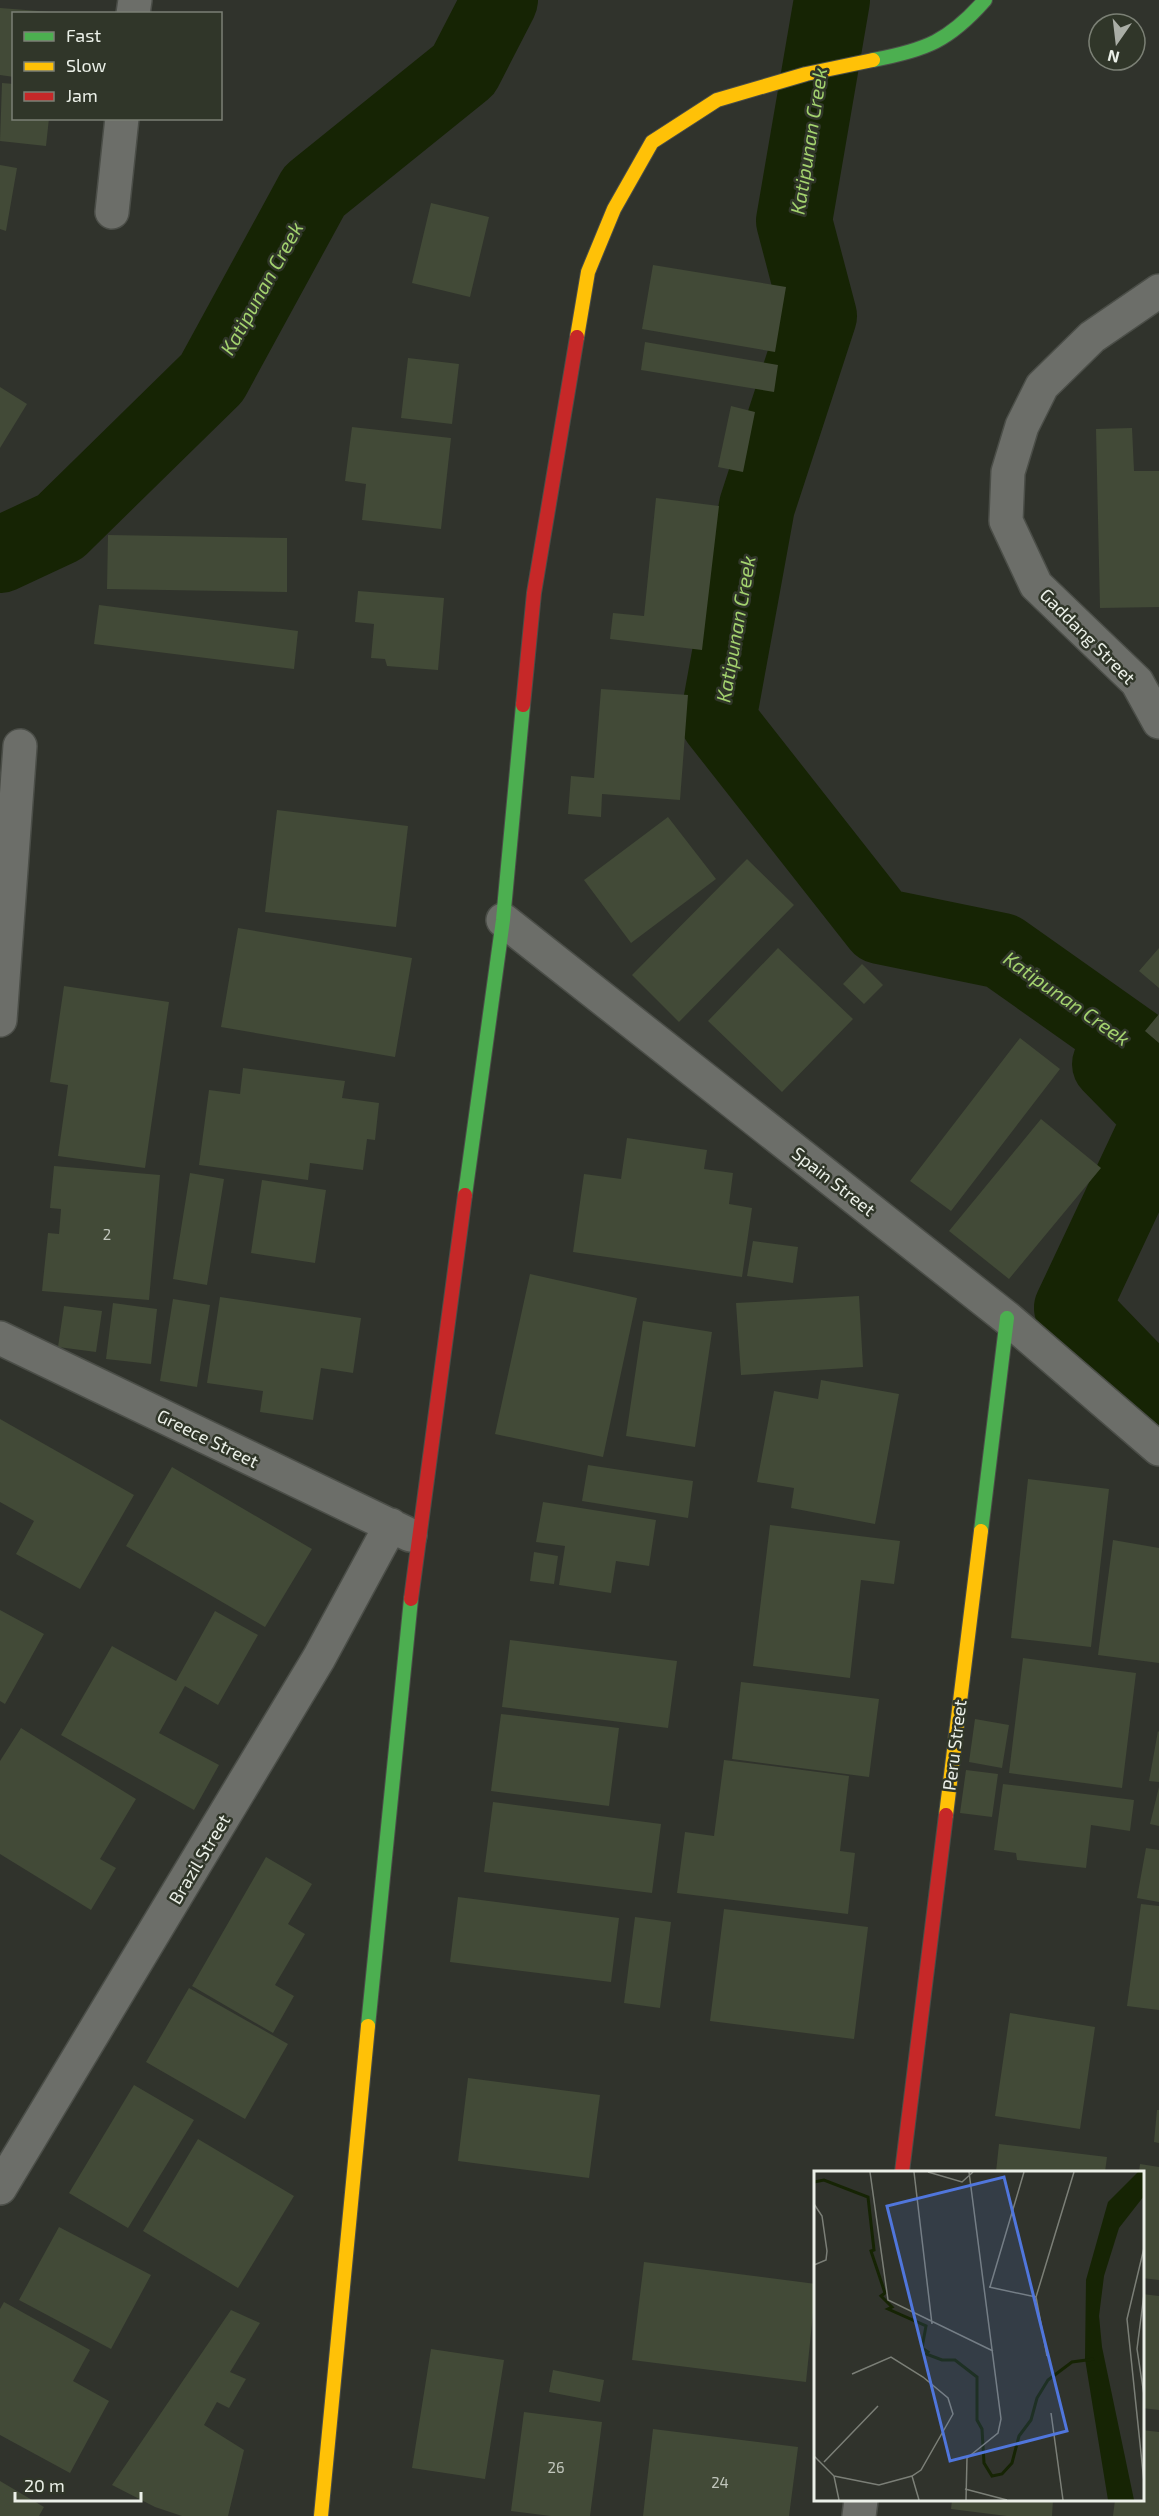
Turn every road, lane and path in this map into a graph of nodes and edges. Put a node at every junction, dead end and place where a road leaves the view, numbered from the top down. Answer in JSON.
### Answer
{"nodes":[{"id":1,"x":985,"y":0,"type":"edge"},
{"id":2,"x":122,"y":120,"type":"edge"},
{"id":3,"x":112,"y":212,"type":"dead end"},
{"id":4,"x":1159,"y":291,"type":"edge"},
{"id":5,"x":1159,"y":722,"type":"edge"},
{"id":6,"x":20,"y":746,"type":"dead end"},
{"id":7,"x":503,"y":920,"type":"junction"},
{"id":8,"x":0,"y":1020,"type":"edge"},
{"id":9,"x":1007,"y":1317,"type":"junction"},
{"id":10,"x":0,"y":1338,"type":"edge"},
{"id":11,"x":1159,"y":1449,"type":"edge"},
{"id":12,"x":404,"y":1532,"type":"junction"},
{"id":13,"x":902,"y":2171,"type":"edge"},
{"id":14,"x":0,"y":2188,"type":"edge"},
{"id":15,"x":861,"y":2501,"type":"edge"},
{"id":16,"x":321,"y":2516,"type":"edge"},
{"id":17,"x":859,"y":2516,"type":"edge"}],
"edges":[{"from":1,"to":7,"type":"street"},
{"from":2,"to":3,"type":"street"},
{"from":4,"to":5,"type":"street","name":"Gaddang Street"},
{"from":6,"to":8,"type":"street"},
{"from":7,"to":9,"type":"street","name":"Spain Street"},
{"from":7,"to":12,"type":"street"},
{"from":9,"to":11,"type":"street","name":"Spain Street"},
{"from":9,"to":13,"type":"street","name":"Peru Street"},
{"from":10,"to":12,"type":"street","name":"Greece Street"},
{"from":12,"to":14,"type":"street","name":"Brazil Street"},
{"from":12,"to":16,"type":"street"},
{"from":15,"to":17,"type":"street"}]}
